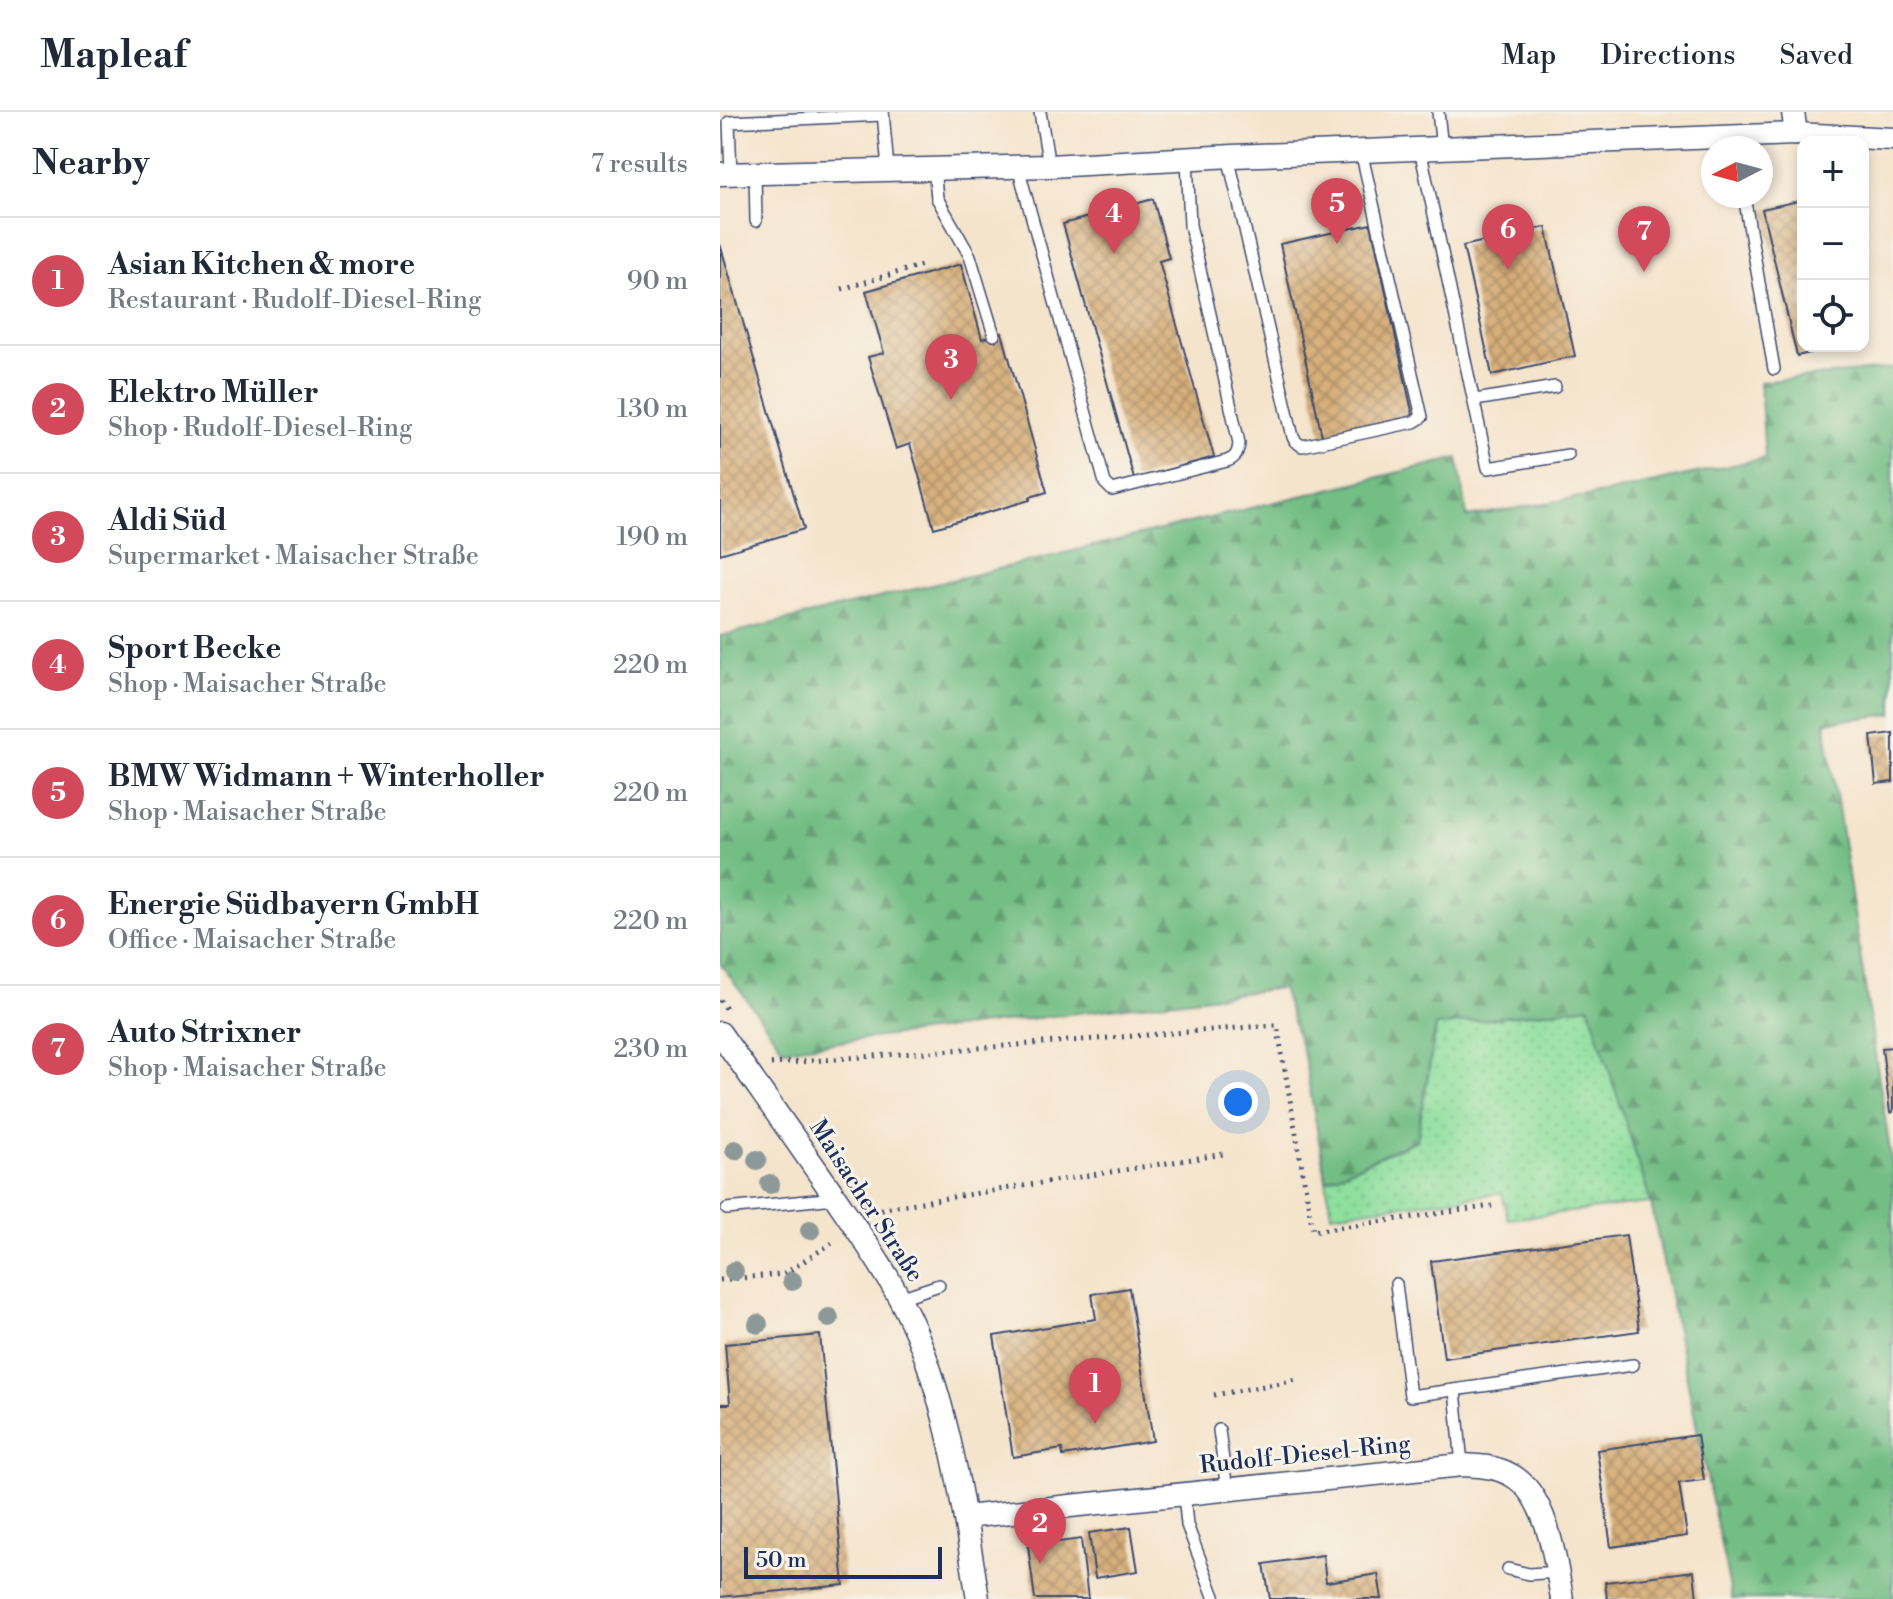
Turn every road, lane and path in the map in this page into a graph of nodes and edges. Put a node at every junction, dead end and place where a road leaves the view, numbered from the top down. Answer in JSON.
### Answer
{"nodes":[{"id":1,"x":1040,"y":112,"type":"edge"},
{"id":2,"x":1438,"y":112,"type":"edge"},
{"id":3,"x":883,"y":114,"type":"edge"},
{"id":4,"x":1794,"y":123,"type":"edge"},
{"id":5,"x":1754,"y":136,"type":"edge"},
{"id":6,"x":1893,"y":139,"type":"edge"},
{"id":7,"x":1701,"y":143,"type":"edge"},
{"id":8,"x":1431,"y":149,"type":"junction"},
{"id":9,"x":1361,"y":151,"type":"junction"},
{"id":10,"x":1228,"y":156,"type":"junction"},
{"id":11,"x":1187,"y":159,"type":"junction"},
{"id":12,"x":1049,"y":166,"type":"junction"},
{"id":13,"x":1018,"y":167,"type":"junction"},
{"id":14,"x":934,"y":168,"type":"junction"},
{"id":15,"x":888,"y":169,"type":"junction"},
{"id":16,"x":755,"y":173,"type":"junction"},
{"id":17,"x":725,"y":174,"type":"edge"},
{"id":18,"x":1746,"y":208,"type":"edge"},
{"id":19,"x":756,"y":221,"type":"dead end"},
{"id":20,"x":926,"y":264,"type":"dead end"},
{"id":21,"x":842,"y":289,"type":"dead end"},
{"id":22,"x":994,"y":335,"type":"dead end"},
{"id":23,"x":1774,"y":369,"type":"dead end"},
{"id":24,"x":1555,"y":387,"type":"dead end"},
{"id":25,"x":1475,"y":400,"type":"junction"},
{"id":26,"x":1568,"y":455,"type":"dead end"},
{"id":27,"x":720,"y":1033,"type":"edge"},
{"id":28,"x":742,"y":1066,"type":"junction"},
{"id":29,"x":1224,"y":1154,"type":"dead end"},
{"id":30,"x":835,"y":1198,"type":"junction"},
{"id":31,"x":1492,"y":1206,"type":"dead end"},
{"id":32,"x":727,"y":1209,"type":"dead end"},
{"id":33,"x":871,"y":1215,"type":"dead end"},
{"id":34,"x":832,"y":1243,"type":"dead end"},
{"id":35,"x":720,"y":1280,"type":"edge"},
{"id":36,"x":1396,"y":1284,"type":"dead end"},
{"id":37,"x":939,"y":1285,"type":"dead end"},
{"id":38,"x":900,"y":1298,"type":"junction"},
{"id":39,"x":1633,"y":1365,"type":"dead end"},
{"id":40,"x":1298,"y":1380,"type":"dead end"},
{"id":41,"x":1455,"y":1390,"type":"junction"},
{"id":42,"x":1214,"y":1395,"type":"dead end"},
{"id":43,"x":1219,"y":1430,"type":"dead end"},
{"id":44,"x":1462,"y":1465,"type":"junction"},
{"id":45,"x":1227,"y":1490,"type":"junction"},
{"id":46,"x":1184,"y":1494,"type":"junction"},
{"id":47,"x":965,"y":1517,"type":"junction"},
{"id":48,"x":1508,"y":1569,"type":"dead end"},
{"id":49,"x":1558,"y":1572,"type":"junction"},
{"id":50,"x":978,"y":1599,"type":"edge"},
{"id":51,"x":1215,"y":1599,"type":"edge"},
{"id":52,"x":1562,"y":1599,"type":"edge"}],
"edges":[{"from":1,"to":12,"type":"lane"},
{"from":2,"to":8,"type":"lane"},
{"from":3,"to":15,"type":"lane"},
{"from":3,"to":17,"type":"lane"},
{"from":4,"to":5,"type":"street"},
{"from":4,"to":6,"type":"street"},
{"from":7,"to":8,"type":"street"},
{"from":8,"to":9,"type":"street"},
{"from":8,"to":25,"type":"lane"},
{"from":9,"to":10,"type":"street"},
{"from":9,"to":10,"type":"lane"},
{"from":10,"to":11,"type":"street"},
{"from":11,"to":12,"type":"street"},
{"from":11,"to":13,"type":"lane"},
{"from":12,"to":13,"type":"street"},
{"from":13,"to":14,"type":"street"},
{"from":14,"to":15,"type":"street"},
{"from":14,"to":22,"type":"lane"},
{"from":15,"to":16,"type":"street"},
{"from":16,"to":17,"type":"street"},
{"from":16,"to":19,"type":"lane"},
{"from":18,"to":23,"type":"lane"},
{"from":20,"to":21,"type":"path"},
{"from":24,"to":25,"type":"lane"},
{"from":25,"to":26,"type":"lane"},
{"from":27,"to":28,"type":"street","name":"Maisacher Straße"},
{"from":28,"to":30,"type":"street","name":"Maisacher Straße"},
{"from":28,"to":31,"type":"path"},
{"from":29,"to":33,"type":"path"},
{"from":30,"to":32,"type":"lane"},
{"from":30,"to":38,"type":"street","name":"Maisacher Straße"},
{"from":34,"to":35,"type":"path"},
{"from":36,"to":41,"type":"lane"},
{"from":37,"to":38,"type":"lane"},
{"from":38,"to":47,"type":"street","name":"Maisacher Straße"},
{"from":39,"to":41,"type":"lane"},
{"from":40,"to":42,"type":"path"},
{"from":41,"to":44,"type":"lane"},
{"from":43,"to":45,"type":"lane"},
{"from":44,"to":45,"type":"street","name":"Rudolf-Diesel-Ring"},
{"from":44,"to":49,"type":"street","name":"Rudolf-Diesel-Ring"},
{"from":45,"to":46,"type":"street","name":"Rudolf-Diesel-Ring"},
{"from":46,"to":47,"type":"street","name":"Rudolf-Diesel-Ring"},
{"from":46,"to":51,"type":"lane"},
{"from":47,"to":50,"type":"street","name":"Maisacher Straße"},
{"from":48,"to":49,"type":"lane"},
{"from":49,"to":52,"type":"street","name":"Rudolf-Diesel-Ring"}]}
